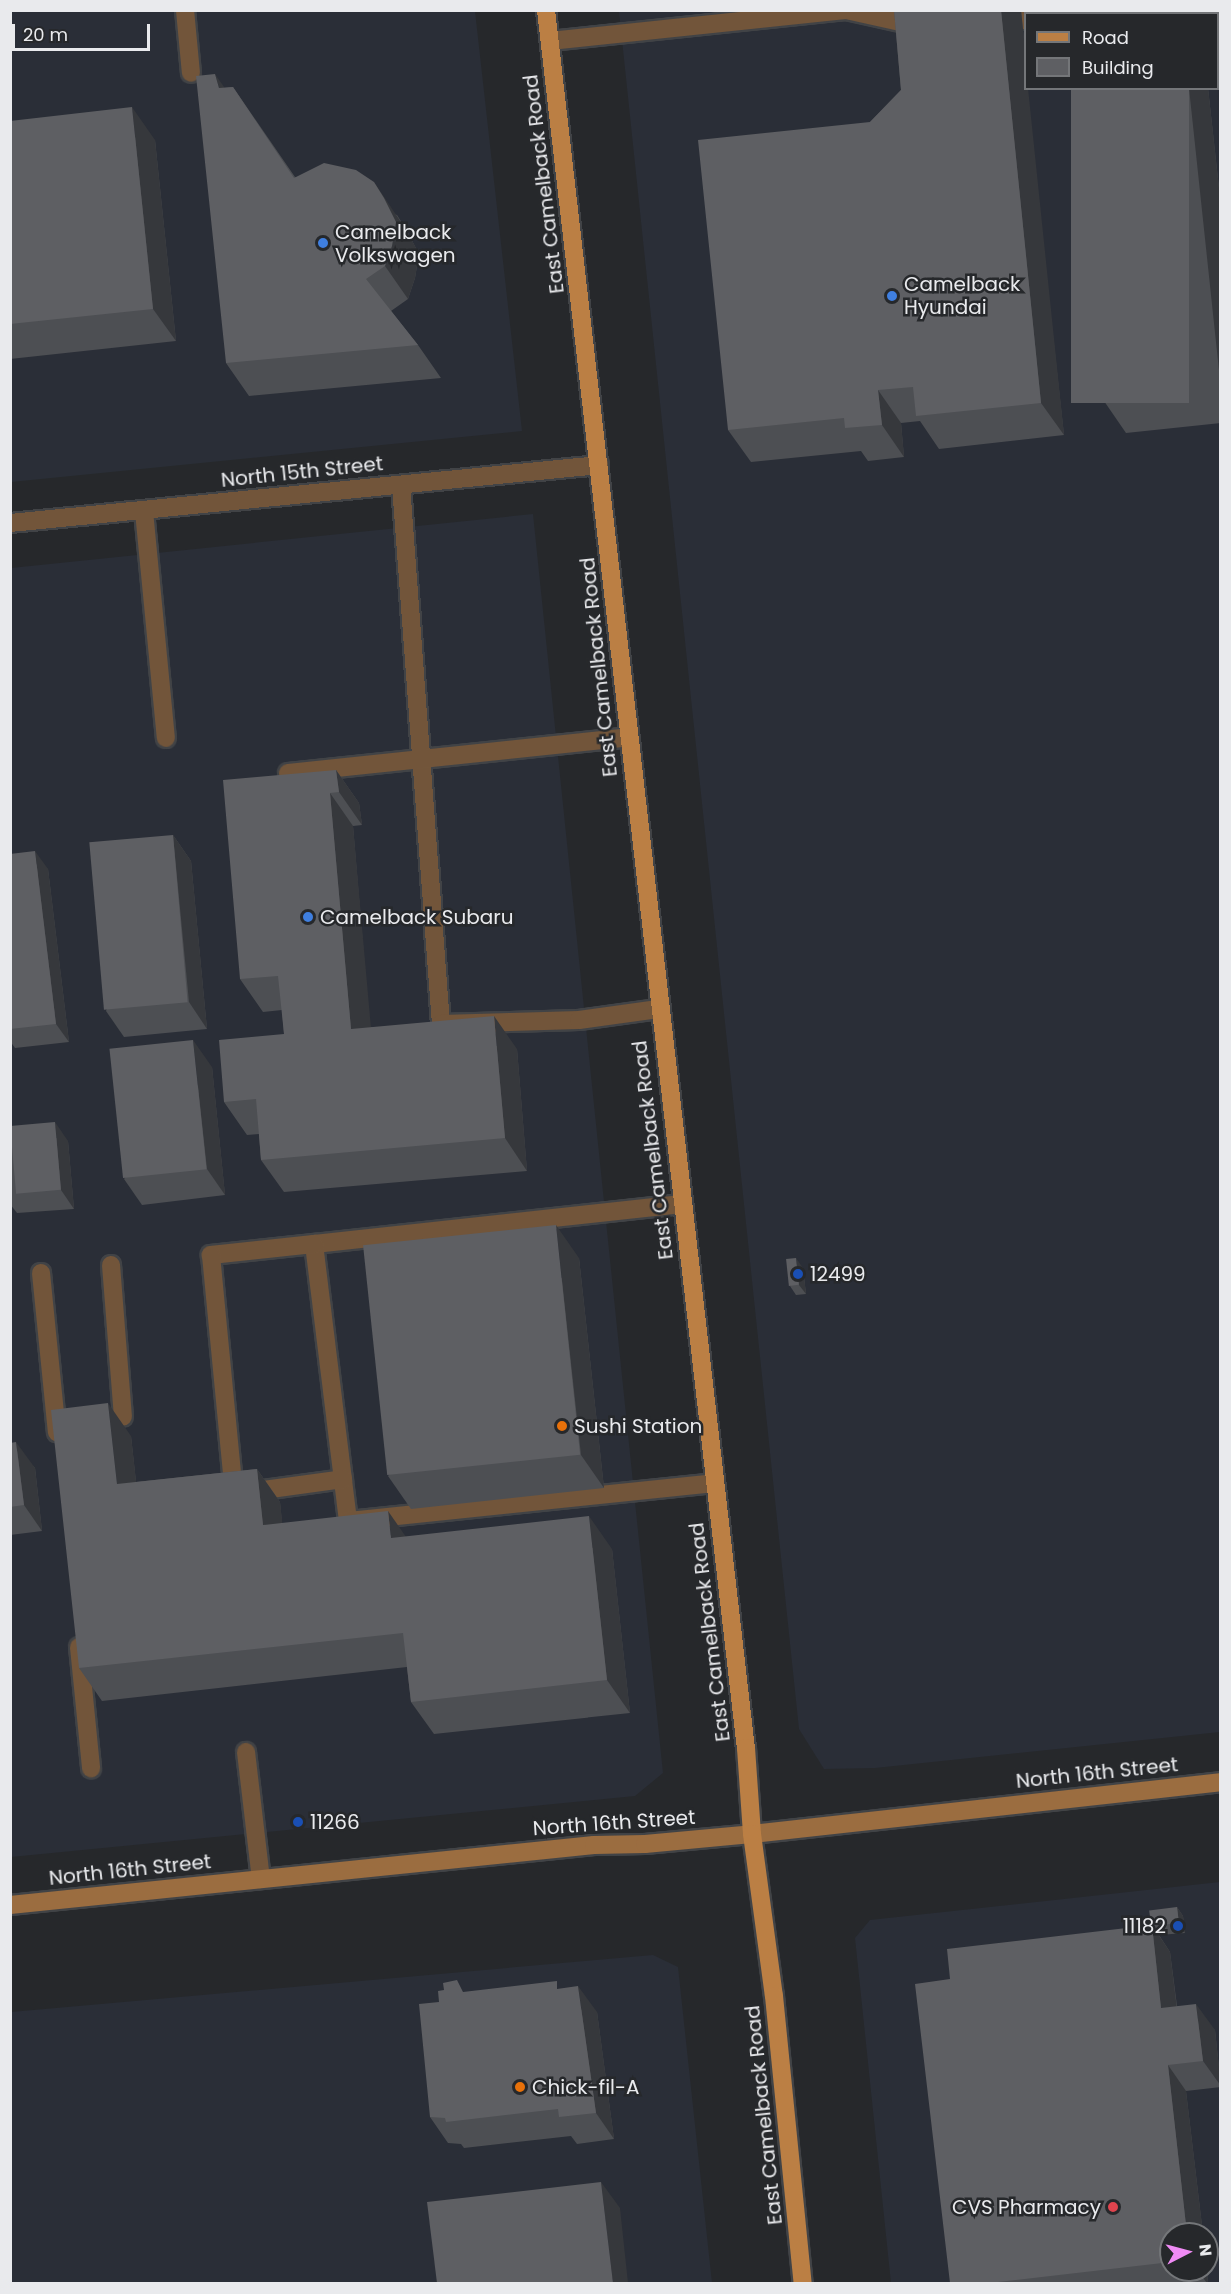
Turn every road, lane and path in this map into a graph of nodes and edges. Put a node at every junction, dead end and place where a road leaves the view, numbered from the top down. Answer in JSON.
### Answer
{"nodes":[{"id":1,"x":185,"y":10,"type":"edge"},
{"id":2,"x":546,"y":10,"type":"edge"},
{"id":3,"x":845,"y":10,"type":"edge"},
{"id":4,"x":905,"y":23,"type":"edge"},
{"id":5,"x":550,"y":42,"type":"junction"},
{"id":6,"x":191,"y":73,"type":"dead end"},
{"id":7,"x":599,"y":465,"type":"junction"},
{"id":8,"x":401,"y":484,"type":"junction"},
{"id":9,"x":144,"y":511,"type":"junction"},
{"id":10,"x":10,"y":523,"type":"edge"},
{"id":11,"x":629,"y":736,"type":"junction"},
{"id":12,"x":166,"y":738,"type":"dead end"},
{"id":13,"x":420,"y":757,"type":"junction"},
{"id":14,"x":288,"y":773,"type":"edge"},
{"id":15,"x":658,"y":1009,"type":"junction"},
{"id":16,"x":682,"y":1204,"type":"junction"},
{"id":17,"x":314,"y":1244,"type":"junction"},
{"id":18,"x":111,"y":1265,"type":"dead end"},
{"id":19,"x":41,"y":1273,"type":"dead end"},
{"id":20,"x":123,"y":1417,"type":"dead end"},
{"id":21,"x":59,"y":1450,"type":"edge"},
{"id":22,"x":343,"y":1479,"type":"junction"},
{"id":23,"x":715,"y":1483,"type":"junction"},
{"id":24,"x":77,"y":1632,"type":"edge"},
{"id":25,"x":246,"y":1752,"type":"dead end"},
{"id":26,"x":91,"y":1768,"type":"dead end"},
{"id":27,"x":1221,"y":1782,"type":"edge"},
{"id":28,"x":752,"y":1834,"type":"junction"},
{"id":29,"x":261,"y":1879,"type":"junction"},
{"id":30,"x":10,"y":1905,"type":"edge"},
{"id":31,"x":803,"y":2283,"type":"edge"}],
"edges":[{"from":1,"to":6,"type":"street"},
{"from":2,"to":5,"type":"main road","name":"East Camelback Road"},
{"from":3,"to":4,"type":"street"},
{"from":3,"to":5,"type":"street"},
{"from":5,"to":7,"type":"main road","name":"East Camelback Road"},
{"from":7,"to":8,"type":"street","name":"North 15th Street"},
{"from":7,"to":11,"type":"main road","name":"East Camelback Road"},
{"from":8,"to":9,"type":"street","name":"North 15th Street"},
{"from":8,"to":13,"type":"street"},
{"from":9,"to":10,"type":"street","name":"North 15th Street"},
{"from":9,"to":12,"type":"street"},
{"from":11,"to":13,"type":"street"},
{"from":11,"to":15,"type":"main road","name":"East Camelback Road"},
{"from":13,"to":14,"type":"street"},
{"from":13,"to":15,"type":"street"},
{"from":15,"to":16,"type":"main road","name":"East Camelback Road"},
{"from":16,"to":17,"type":"street"},
{"from":16,"to":23,"type":"main road","name":"East Camelback Road"},
{"from":17,"to":22,"type":"street"},
{"from":17,"to":22,"type":"street"},
{"from":18,"to":20,"type":"street"},
{"from":19,"to":21,"type":"street"},
{"from":22,"to":23,"type":"street"},
{"from":23,"to":28,"type":"main road","name":"East Camelback Road"},
{"from":24,"to":26,"type":"street"},
{"from":25,"to":29,"type":"street"},
{"from":27,"to":28,"type":"main road","name":"North 16th Street"},
{"from":28,"to":29,"type":"main road","name":"North 16th Street"},
{"from":28,"to":31,"type":"main road","name":"East Camelback Road"},
{"from":29,"to":30,"type":"main road","name":"North 16th Street"}]}
